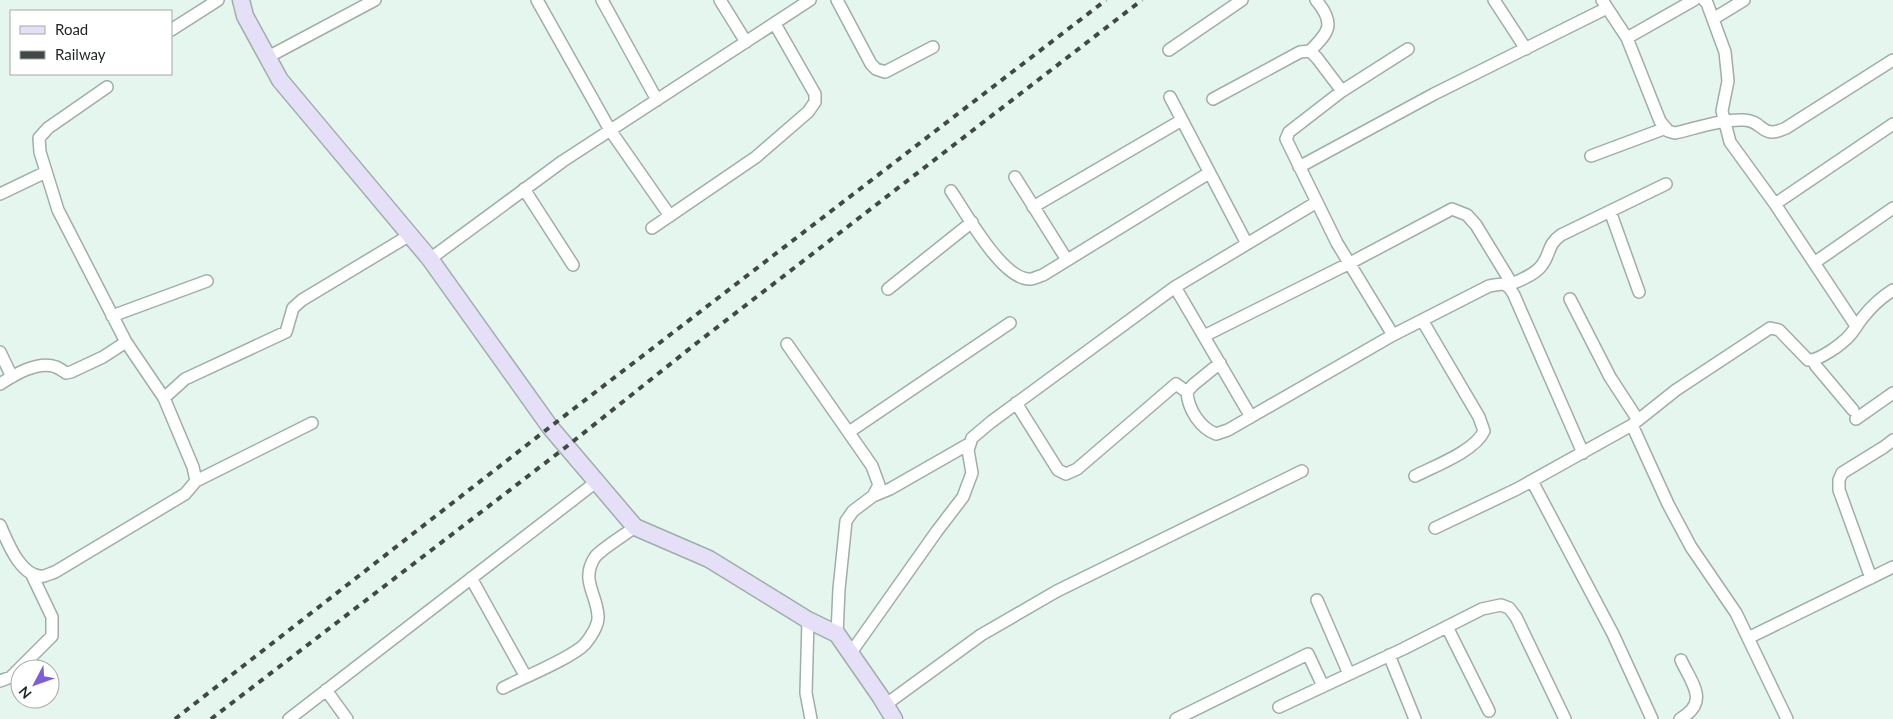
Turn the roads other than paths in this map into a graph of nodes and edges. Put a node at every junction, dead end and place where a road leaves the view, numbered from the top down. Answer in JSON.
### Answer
{"nodes":[{"id":1,"x":218,"y":0,"type":"edge"},
{"id":2,"x":241,"y":0,"type":"edge"},
{"id":3,"x":375,"y":0,"type":"edge"},
{"id":4,"x":538,"y":0,"type":"edge"},
{"id":5,"x":602,"y":0,"type":"edge"},
{"id":6,"x":720,"y":0,"type":"edge"},
{"id":7,"x":810,"y":0,"type":"edge"},
{"id":8,"x":837,"y":0,"type":"edge"},
{"id":9,"x":1242,"y":0,"type":"edge"},
{"id":10,"x":1316,"y":0,"type":"edge"},
{"id":11,"x":1494,"y":0,"type":"edge"},
{"id":12,"x":1694,"y":0,"type":"edge"},
{"id":13,"x":1704,"y":0,"type":"edge"},
{"id":14,"x":1744,"y":0,"type":"edge"},
{"id":15,"x":1605,"y":4,"type":"edge"},
{"id":16,"x":1713,"y":20,"type":"junction"},
{"id":17,"x":775,"y":24,"type":"junction"},
{"id":18,"x":172,"y":29,"type":"edge"},
{"id":19,"x":1627,"y":38,"type":"junction"},
{"id":20,"x":746,"y":42,"type":"junction"},
{"id":21,"x":933,"y":47,"type":"dead end"},
{"id":22,"x":1408,"y":49,"type":"dead end"},
{"id":23,"x":1526,"y":49,"type":"junction"},
{"id":24,"x":1169,"y":50,"type":"dead end"},
{"id":25,"x":1310,"y":51,"type":"junction"},
{"id":26,"x":268,"y":57,"type":"junction"},
{"id":27,"x":1893,"y":60,"type":"edge"},
{"id":28,"x":107,"y":87,"type":"dead end"},
{"id":29,"x":1342,"y":91,"type":"junction"},
{"id":30,"x":1170,"y":97,"type":"dead end"},
{"id":31,"x":657,"y":100,"type":"junction"},
{"id":32,"x":1213,"y":100,"type":"dead end"},
{"id":33,"x":1182,"y":120,"type":"junction"},
{"id":34,"x":1725,"y":122,"type":"junction"},
{"id":35,"x":1893,"y":124,"type":"edge"},
{"id":36,"x":1666,"y":128,"type":"junction"},
{"id":37,"x":610,"y":130,"type":"junction"},
{"id":38,"x":1591,"y":156,"type":"dead end"},
{"id":39,"x":1299,"y":166,"type":"junction"},
{"id":40,"x":46,"y":172,"type":"junction"},
{"id":41,"x":1209,"y":172,"type":"junction"},
{"id":42,"x":1015,"y":177,"type":"dead end"},
{"id":43,"x":1666,"y":184,"type":"dead end"},
{"id":44,"x":524,"y":190,"type":"junction"},
{"id":45,"x":951,"y":191,"type":"dead end"},
{"id":46,"x":0,"y":194,"type":"edge"},
{"id":47,"x":1317,"y":202,"type":"junction"},
{"id":48,"x":1775,"y":204,"type":"junction"},
{"id":49,"x":1034,"y":207,"type":"junction"},
{"id":50,"x":1893,"y":208,"type":"edge"},
{"id":51,"x":1610,"y":211,"type":"junction"},
{"id":52,"x":670,"y":216,"type":"junction"},
{"id":53,"x":972,"y":222,"type":"junction"},
{"id":54,"x":652,"y":228,"type":"dead end"},
{"id":55,"x":410,"y":235,"type":"junction"},
{"id":56,"x":1247,"y":244,"type":"junction"},
{"id":57,"x":430,"y":259,"type":"junction"},
{"id":58,"x":1067,"y":260,"type":"junction"},
{"id":59,"x":1350,"y":263,"type":"junction"},
{"id":60,"x":1814,"y":264,"type":"junction"},
{"id":61,"x":573,"y":266,"type":"dead end"},
{"id":62,"x":207,"y":280,"type":"dead end"},
{"id":63,"x":1511,"y":285,"type":"junction"},
{"id":64,"x":1175,"y":287,"type":"junction"},
{"id":65,"x":888,"y":289,"type":"dead end"},
{"id":66,"x":1893,"y":290,"type":"edge"},
{"id":67,"x":1639,"y":292,"type":"dead end"},
{"id":68,"x":1570,"y":300,"type":"dead end"},
{"id":69,"x":112,"y":316,"type":"junction"},
{"id":70,"x":1422,"y":320,"type":"junction"},
{"id":71,"x":1010,"y":323,"type":"dead end"},
{"id":72,"x":1856,"y":326,"type":"junction"},
{"id":73,"x":1394,"y":335,"type":"junction"},
{"id":74,"x":1204,"y":336,"type":"junction"},
{"id":75,"x":126,"y":342,"type":"junction"},
{"id":76,"x":787,"y":344,"type":"dead end"},
{"id":77,"x":0,"y":352,"type":"edge"},
{"id":78,"x":1813,"y":360,"type":"junction"},
{"id":79,"x":1220,"y":364,"type":"junction"},
{"id":80,"x":12,"y":377,"type":"junction"},
{"id":81,"x":0,"y":384,"type":"edge"},
{"id":82,"x":1187,"y":392,"type":"junction"},
{"id":83,"x":1893,"y":393,"type":"edge"},
{"id":84,"x":164,"y":398,"type":"junction"},
{"id":85,"x":1016,"y":403,"type":"junction"},
{"id":86,"x":1252,"y":417,"type":"junction"},
{"id":87,"x":312,"y":423,"type":"dead end"},
{"id":88,"x":1635,"y":423,"type":"junction"},
{"id":89,"x":849,"y":432,"type":"junction"},
{"id":90,"x":1893,"y":440,"type":"edge"},
{"id":91,"x":969,"y":444,"type":"junction"},
{"id":92,"x":1583,"y":453,"type":"junction"},
{"id":93,"x":1302,"y":471,"type":"dead end"},
{"id":94,"x":1415,"y":476,"type":"dead end"},
{"id":95,"x":196,"y":481,"type":"junction"},
{"id":96,"x":1532,"y":481,"type":"junction"},
{"id":97,"x":596,"y":482,"type":"junction"},
{"id":98,"x":873,"y":496,"type":"junction"},
{"id":99,"x":0,"y":525,"type":"edge"},
{"id":100,"x":635,"y":527,"type":"junction"},
{"id":101,"x":1434,"y":528,"type":"dead end"},
{"id":102,"x":1893,"y":567,"type":"edge"},
{"id":103,"x":31,"y":573,"type":"junction"},
{"id":104,"x":472,"y":578,"type":"junction"},
{"id":105,"x":1871,"y":578,"type":"junction"},
{"id":106,"x":1316,"y":600,"type":"dead end"},
{"id":107,"x":808,"y":620,"type":"junction"},
{"id":108,"x":1447,"y":627,"type":"junction"},
{"id":109,"x":837,"y":634,"type":"junction"},
{"id":110,"x":1748,"y":638,"type":"junction"},
{"id":111,"x":850,"y":654,"type":"junction"},
{"id":112,"x":1389,"y":656,"type":"junction"},
{"id":113,"x":1681,"y":660,"type":"dead end"},
{"id":114,"x":1349,"y":674,"type":"junction"},
{"id":115,"x":526,"y":677,"type":"junction"},
{"id":116,"x":0,"y":681,"type":"edge"},
{"id":117,"x":1323,"y":686,"type":"junction"},
{"id":118,"x":503,"y":688,"type":"dead end"},
{"id":119,"x":326,"y":690,"type":"junction"},
{"id":120,"x":1279,"y":706,"type":"dead end"},
{"id":121,"x":1489,"y":711,"type":"dead end"},
{"id":122,"x":889,"y":712,"type":"edge"},
{"id":123,"x":1179,"y":718,"type":"edge"},
{"id":124,"x":289,"y":719,"type":"edge"},
{"id":125,"x":347,"y":719,"type":"edge"},
{"id":126,"x":811,"y":719,"type":"edge"},
{"id":127,"x":1415,"y":719,"type":"edge"},
{"id":128,"x":1565,"y":719,"type":"edge"},
{"id":129,"x":1652,"y":719,"type":"edge"},
{"id":130,"x":1680,"y":719,"type":"edge"},
{"id":131,"x":1787,"y":719,"type":"edge"}],
"edges":[{"from":1,"to":18,"type":"street"},
{"from":2,"to":26,"type":"main road"},
{"from":3,"to":26,"type":"street"},
{"from":4,"to":37,"type":"street"},
{"from":5,"to":31,"type":"street"},
{"from":6,"to":20,"type":"street"},
{"from":7,"to":17,"type":"street"},
{"from":8,"to":21,"type":"street"},
{"from":9,"to":24,"type":"street"},
{"from":10,"to":25,"type":"street"},
{"from":11,"to":23,"type":"street"},
{"from":12,"to":19,"type":"street"},
{"from":13,"to":16,"type":"street"},
{"from":14,"to":16,"type":"street"},
{"from":15,"to":19,"type":"street"},
{"from":15,"to":23,"type":"street"},
{"from":16,"to":34,"type":"street"},
{"from":17,"to":20,"type":"street"},
{"from":17,"to":52,"type":"street"},
{"from":19,"to":36,"type":"street"},
{"from":20,"to":31,"type":"street"},
{"from":22,"to":29,"type":"street"},
{"from":23,"to":39,"type":"street"},
{"from":25,"to":29,"type":"street"},
{"from":25,"to":32,"type":"street"},
{"from":26,"to":55,"type":"main road"},
{"from":27,"to":34,"type":"street"},
{"from":28,"to":40,"type":"street"},
{"from":29,"to":39,"type":"street"},
{"from":30,"to":33,"type":"street"},
{"from":31,"to":37,"type":"street"},
{"from":33,"to":41,"type":"street"},
{"from":33,"to":49,"type":"street"},
{"from":34,"to":36,"type":"street"},
{"from":34,"to":48,"type":"street"},
{"from":35,"to":48,"type":"street"},
{"from":36,"to":38,"type":"street"},
{"from":37,"to":44,"type":"street"},
{"from":37,"to":52,"type":"street"},
{"from":39,"to":47,"type":"street"},
{"from":40,"to":46,"type":"street"},
{"from":40,"to":69,"type":"street"},
{"from":41,"to":56,"type":"street"},
{"from":41,"to":58,"type":"street"},
{"from":42,"to":49,"type":"street"},
{"from":43,"to":51,"type":"street"},
{"from":44,"to":57,"type":"street"},
{"from":44,"to":61,"type":"street"},
{"from":45,"to":53,"type":"street"},
{"from":47,"to":56,"type":"street"},
{"from":47,"to":59,"type":"street"},
{"from":48,"to":60,"type":"street"},
{"from":49,"to":58,"type":"street"},
{"from":50,"to":60,"type":"street"},
{"from":51,"to":63,"type":"street"},
{"from":51,"to":67,"type":"street"},
{"from":52,"to":54,"type":"street"},
{"from":53,"to":58,"type":"street"},
{"from":53,"to":65,"type":"street"},
{"from":55,"to":57,"type":"main road"},
{"from":55,"to":84,"type":"street"},
{"from":56,"to":64,"type":"street"},
{"from":57,"to":97,"type":"main road"},
{"from":59,"to":63,"type":"street"},
{"from":59,"to":73,"type":"street"},
{"from":59,"to":74,"type":"street"},
{"from":60,"to":72,"type":"street"},
{"from":62,"to":69,"type":"street"},
{"from":63,"to":70,"type":"street"},
{"from":63,"to":92,"type":"street"},
{"from":64,"to":74,"type":"street"},
{"from":64,"to":85,"type":"street"},
{"from":66,"to":72,"type":"street"},
{"from":68,"to":88,"type":"street"},
{"from":69,"to":75,"type":"street"},
{"from":70,"to":73,"type":"street"},
{"from":70,"to":94,"type":"street"},
{"from":71,"to":89,"type":"street"},
{"from":72,"to":78,"type":"street"},
{"from":73,"to":86,"type":"street"},
{"from":74,"to":79,"type":"street"},
{"from":75,"to":80,"type":"street"},
{"from":75,"to":84,"type":"street"},
{"from":76,"to":89,"type":"street"},
{"from":77,"to":80,"type":"street"},
{"from":78,"to":83,"type":"street"},
{"from":78,"to":88,"type":"street"},
{"from":79,"to":82,"type":"street"},
{"from":79,"to":86,"type":"street"},
{"from":80,"to":81,"type":"street"},
{"from":82,"to":85,"type":"street"},
{"from":82,"to":86,"type":"street"},
{"from":84,"to":95,"type":"street"},
{"from":85,"to":91,"type":"street"},
{"from":87,"to":95,"type":"street"},
{"from":88,"to":92,"type":"street"},
{"from":88,"to":110,"type":"street"},
{"from":89,"to":98,"type":"street"},
{"from":90,"to":105,"type":"street"},
{"from":91,"to":98,"type":"street"},
{"from":91,"to":111,"type":"street"},
{"from":92,"to":96,"type":"street"},
{"from":93,"to":122,"type":"street"},
{"from":95,"to":103,"type":"street"},
{"from":96,"to":101,"type":"street"},
{"from":96,"to":129,"type":"street"},
{"from":97,"to":100,"type":"main road"},
{"from":97,"to":104,"type":"street"},
{"from":98,"to":109,"type":"street"},
{"from":99,"to":103,"type":"street"},
{"from":100,"to":107,"type":"main road"},
{"from":100,"to":115,"type":"street"},
{"from":102,"to":105,"type":"street"},
{"from":103,"to":116,"type":"street"},
{"from":104,"to":115,"type":"street"},
{"from":104,"to":119,"type":"street"},
{"from":105,"to":110,"type":"street"},
{"from":106,"to":114,"type":"street"},
{"from":107,"to":109,"type":"main road"},
{"from":107,"to":126,"type":"street"},
{"from":108,"to":112,"type":"street"},
{"from":108,"to":121,"type":"street"},
{"from":108,"to":128,"type":"street"},
{"from":109,"to":111,"type":"main road"},
{"from":110,"to":131,"type":"street"},
{"from":111,"to":122,"type":"main road"},
{"from":112,"to":114,"type":"street"},
{"from":112,"to":127,"type":"street"},
{"from":113,"to":130,"type":"street"},
{"from":114,"to":117,"type":"street"},
{"from":115,"to":118,"type":"street"},
{"from":117,"to":120,"type":"street"},
{"from":117,"to":123,"type":"street"},
{"from":119,"to":124,"type":"street"},
{"from":119,"to":125,"type":"street"}]}
